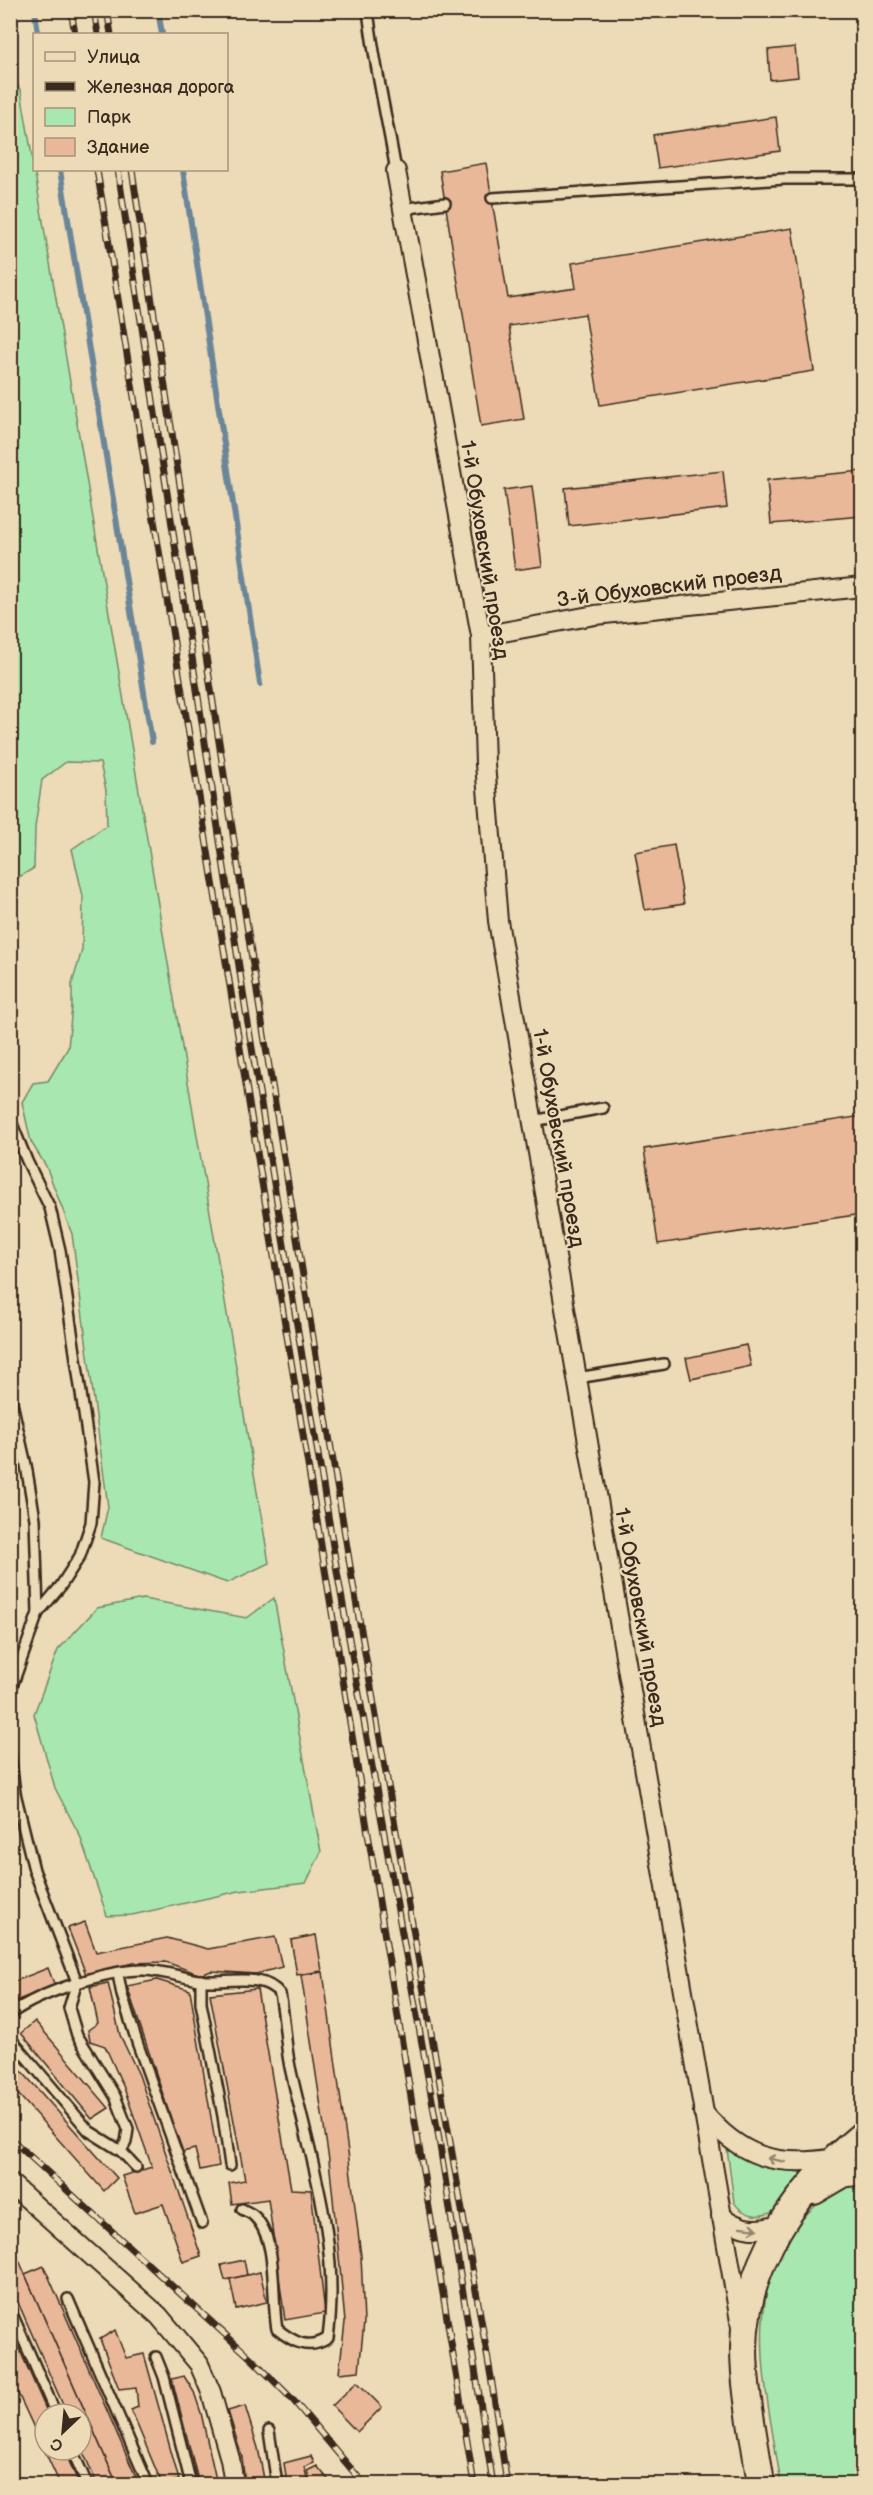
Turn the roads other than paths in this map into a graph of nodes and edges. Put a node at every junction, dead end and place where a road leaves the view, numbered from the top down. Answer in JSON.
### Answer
{"nodes":[{"id":1,"x":368,"y":10,"type":"edge"},
{"id":2,"x":396,"y":171,"type":"joint"},
{"id":3,"x":862,"y":179,"type":"edge"},
{"id":4,"x":492,"y":198,"type":"dead end"},
{"id":5,"x":445,"y":203,"type":"dead end"},
{"id":6,"x":402,"y":209,"type":"junction"},
{"id":7,"x":862,"y":587,"type":"edge"},
{"id":8,"x":481,"y":636,"type":"junction"},
{"id":9,"x":603,"y":1108,"type":"dead end"},
{"id":10,"x":10,"y":1119,"type":"edge"},
{"id":11,"x":533,"y":1121,"type":"junction"},
{"id":12,"x":664,"y":1364,"type":"dead end"},
{"id":13,"x":577,"y":1378,"type":"junction"},
{"id":14,"x":10,"y":1394,"type":"edge"},
{"id":15,"x":38,"y":1613,"type":"junction"},
{"id":16,"x":10,"y":1702,"type":"edge"},
{"id":17,"x":10,"y":1754,"type":"edge"},
{"id":18,"x":118,"y":1974,"type":"junction"},
{"id":19,"x":201,"y":1980,"type":"junction"},
{"id":20,"x":77,"y":1982,"type":"junction"},
{"id":21,"x":10,"y":2014,"type":"edge"},
{"id":22,"x":10,"y":2038,"type":"edge"},
{"id":23,"x":702,"y":2110,"type":"junction"},
{"id":24,"x":862,"y":2135,"type":"edge"},
{"id":25,"x":120,"y":2151,"type":"junction"},
{"id":26,"x":834,"y":2158,"type":"junction"},
{"id":27,"x":230,"y":2165,"type":"dead end"},
{"id":28,"x":136,"y":2168,"type":"dead end"},
{"id":29,"x":862,"y":2171,"type":"edge"},
{"id":30,"x":10,"y":2183,"type":"edge"},
{"id":31,"x":242,"y":2209,"type":"dead end"},
{"id":32,"x":721,"y":2216,"type":"junction"},
{"id":33,"x":785,"y":2219,"type":"junction"},
{"id":34,"x":202,"y":2223,"type":"dead end"},
{"id":35,"x":68,"y":2299,"type":"dead end"},
{"id":36,"x":10,"y":2308,"type":"edge"},
{"id":37,"x":744,"y":2349,"type":"junction"},
{"id":38,"x":156,"y":2356,"type":"dead end"},
{"id":39,"x":51,"y":2402,"type":"edge"},
{"id":40,"x":268,"y":2431,"type":"dead end"},
{"id":41,"x":77,"y":2462,"type":"edge"},
{"id":42,"x":87,"y":2484,"type":"edge"},
{"id":43,"x":148,"y":2484,"type":"edge"},
{"id":44,"x":191,"y":2484,"type":"edge"},
{"id":45,"x":234,"y":2484,"type":"edge"},
{"id":46,"x":277,"y":2484,"type":"edge"},
{"id":47,"x":761,"y":2484,"type":"edge"}],
"edges":[{"from":1,"to":2,"type":"lane"},
{"from":2,"to":6,"type":"street","name":"1-й Обуховский проезд"},
{"from":3,"to":4,"type":"lane"},
{"from":5,"to":6,"type":"lane"},
{"from":6,"to":8,"type":"street","name":"1-й Обуховский проезд"},
{"from":7,"to":8,"type":"street","name":"3-й Обуховский проезд"},
{"from":8,"to":11,"type":"street","name":"1-й Обуховский проезд"},
{"from":9,"to":11,"type":"lane"},
{"from":10,"to":15,"type":"lane"},
{"from":11,"to":13,"type":"street","name":"1-й Обуховский проезд"},
{"from":12,"to":13,"type":"lane"},
{"from":13,"to":23,"type":"street","name":"1-й Обуховский проезд"},
{"from":14,"to":15,"type":"lane"},
{"from":15,"to":16,"type":"lane"},
{"from":17,"to":20,"type":"lane"},
{"from":18,"to":19,"type":"lane"},
{"from":18,"to":20,"type":"lane"},
{"from":18,"to":34,"type":"lane"},
{"from":19,"to":27,"type":"lane"},
{"from":19,"to":31,"type":"lane"},
{"from":20,"to":21,"type":"lane"},
{"from":20,"to":25,"type":"lane"},
{"from":22,"to":25,"type":"lane"},
{"from":26,"to":23,"type":"street","one_way":true},
{"from":23,"to":32,"type":"street","name":"1-й Обуховский проезд"},
{"from":24,"to":26,"type":"street"},
{"from":25,"to":28,"type":"lane"},
{"from":26,"to":33,"type":"street"},
{"from":29,"to":33,"type":"street"},
{"from":30,"to":45,"type":"street"},
{"from":32,"to":33,"type":"street","one_way":true},
{"from":32,"to":37,"type":"street","name":"1-й Обуховский проезд"},
{"from":33,"to":37,"type":"street"},
{"from":35,"to":43,"type":"lane"},
{"from":36,"to":39,"type":"lane"},
{"from":37,"to":47,"type":"street"},
{"from":38,"to":44,"type":"lane"},
{"from":40,"to":46,"type":"lane"},
{"from":41,"to":42,"type":"lane"}]}
